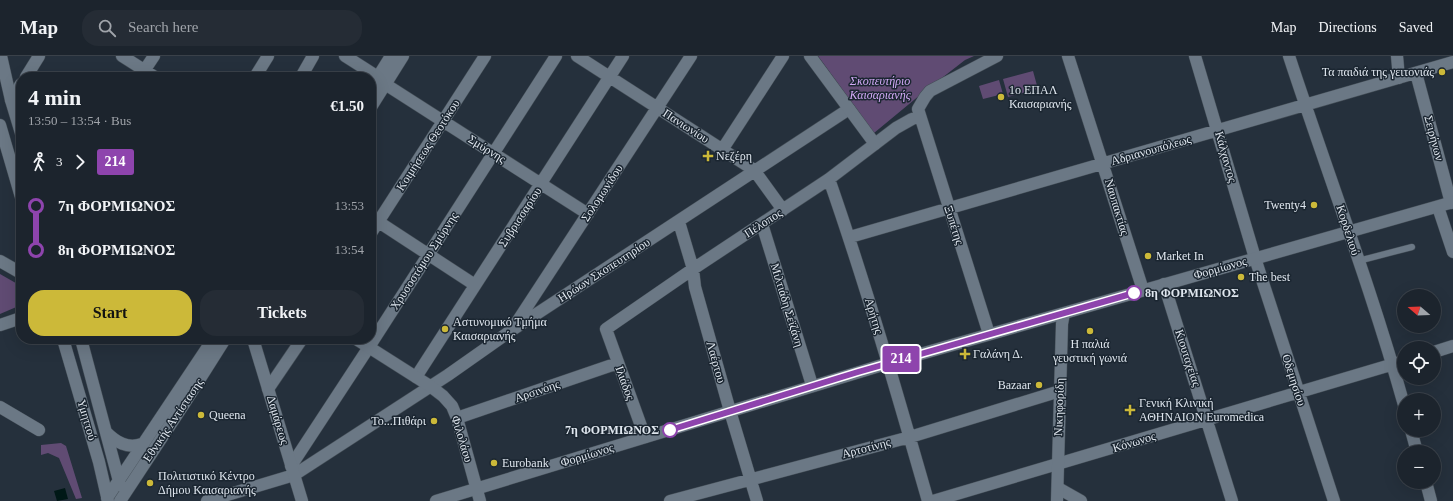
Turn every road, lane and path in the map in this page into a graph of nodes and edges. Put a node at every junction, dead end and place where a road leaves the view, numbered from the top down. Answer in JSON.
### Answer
{"nodes":[{"id":1,"x":0,"y":56,"type":"edge"},
{"id":2,"x":39,"y":56,"type":"edge"},
{"id":3,"x":122,"y":56,"type":"edge"},
{"id":4,"x":154,"y":56,"type":"edge"},
{"id":5,"x":268,"y":56,"type":"edge"},
{"id":6,"x":313,"y":56,"type":"edge"},
{"id":7,"x":345,"y":56,"type":"edge"},
{"id":8,"x":391,"y":56,"type":"edge"},
{"id":9,"x":403,"y":56,"type":"edge"},
{"id":10,"x":485,"y":56,"type":"edge"},
{"id":11,"x":556,"y":56,"type":"edge"},
{"id":12,"x":576,"y":56,"type":"edge"},
{"id":13,"x":623,"y":56,"type":"edge"},
{"id":14,"x":691,"y":56,"type":"edge"},
{"id":15,"x":783,"y":56,"type":"edge"},
{"id":16,"x":810,"y":56,"type":"edge"},
{"id":17,"x":997,"y":56,"type":"edge"},
{"id":18,"x":1068,"y":56,"type":"edge"},
{"id":19,"x":1195,"y":56,"type":"edge"},
{"id":20,"x":1289,"y":56,"type":"edge"},
{"id":21,"x":1397,"y":56,"type":"edge"},
{"id":22,"x":1453,"y":62,"type":"edge"},
{"id":23,"x":29,"y":72,"type":"edge"},
{"id":24,"x":142,"y":72,"type":"edge"},
{"id":25,"x":147,"y":72,"type":"edge"},
{"id":26,"x":260,"y":72,"type":"edge"},
{"id":27,"x":304,"y":72,"type":"edge"},
{"id":28,"x":368,"y":72,"type":"edge"},
{"id":29,"x":1416,"y":73,"type":"junction"},
{"id":30,"x":609,"y":77,"type":"junction"},
{"id":31,"x":376,"y":78,"type":"edge"},
{"id":32,"x":1399,"y":78,"type":"junction"},
{"id":33,"x":381,"y":81,"type":"junction"},
{"id":34,"x":376,"y":84,"type":"edge"},
{"id":35,"x":16,"y":92,"type":"edge"},
{"id":36,"x":376,"y":94,"type":"edge"},
{"id":37,"x":11,"y":100,"type":"junction"},
{"id":38,"x":1305,"y":105,"type":"junction"},
{"id":39,"x":657,"y":108,"type":"junction"},
{"id":40,"x":849,"y":109,"type":"junction"},
{"id":41,"x":920,"y":116,"type":"junction"},
{"id":42,"x":16,"y":117,"type":"edge"},
{"id":43,"x":443,"y":121,"type":"junction"},
{"id":44,"x":0,"y":125,"type":"edge"},
{"id":45,"x":1218,"y":130,"type":"junction"},
{"id":46,"x":876,"y":144,"type":"junction"},
{"id":47,"x":722,"y":150,"type":"junction"},
{"id":48,"x":493,"y":153,"type":"junction"},
{"id":49,"x":1104,"y":164,"type":"junction"},
{"id":50,"x":754,"y":170,"type":"junction"},
{"id":51,"x":829,"y":179,"type":"junction"},
{"id":52,"x":16,"y":180,"type":"edge"},
{"id":53,"x":541,"y":183,"type":"junction"},
{"id":54,"x":1452,"y":202,"type":"edge"},
{"id":55,"x":1438,"y":207,"type":"junction"},
{"id":56,"x":949,"y":208,"type":"junction"},
{"id":57,"x":783,"y":210,"type":"junction"},
{"id":58,"x":588,"y":214,"type":"junction"},
{"id":59,"x":376,"y":218,"type":"edge"},
{"id":60,"x":376,"y":220,"type":"edge"},
{"id":61,"x":679,"y":222,"type":"junction"},
{"id":62,"x":762,"y":224,"type":"junction"},
{"id":63,"x":1349,"y":232,"type":"junction"},
{"id":64,"x":850,"y":237,"type":"junction"},
{"id":65,"x":1412,"y":246,"type":"dead end"},
{"id":66,"x":1453,"y":252,"type":"edge"},
{"id":67,"x":429,"y":254,"type":"junction"},
{"id":68,"x":1255,"y":258,"type":"junction"},
{"id":69,"x":0,"y":261,"type":"edge"},
{"id":70,"x":1358,"y":261,"type":"junction"},
{"id":71,"x":693,"y":269,"type":"junction"},
{"id":72,"x":16,"y":271,"type":"edge"},
{"id":73,"x":1164,"y":284,"type":"junction"},
{"id":74,"x":475,"y":285,"type":"junction"},
{"id":75,"x":1143,"y":290,"type":"junction"},
{"id":76,"x":1064,"y":313,"type":"junction"},
{"id":77,"x":16,"y":320,"type":"edge"},
{"id":78,"x":0,"y":325,"type":"edge"},
{"id":79,"x":606,"y":329,"type":"joint"},
{"id":80,"x":512,"y":330,"type":"junction"},
{"id":81,"x":989,"y":334,"type":"junction"},
{"id":82,"x":376,"y":336,"type":"edge"},
{"id":83,"x":64,"y":344,"type":"edge"},
{"id":84,"x":82,"y":344,"type":"edge"},
{"id":85,"x":210,"y":344,"type":"edge"},
{"id":86,"x":222,"y":344,"type":"edge"},
{"id":87,"x":254,"y":344,"type":"edge"},
{"id":88,"x":299,"y":344,"type":"edge"},
{"id":89,"x":364,"y":344,"type":"edge"},
{"id":90,"x":371,"y":344,"type":"edge"},
{"id":91,"x":1453,"y":346,"type":"edge"},
{"id":92,"x":369,"y":347,"type":"junction"},
{"id":93,"x":1441,"y":350,"type":"edge"},
{"id":94,"x":1397,"y":359,"type":"edge"},
{"id":95,"x":1397,"y":362,"type":"edge"},
{"id":96,"x":618,"y":363,"type":"junction"},
{"id":97,"x":889,"y":363,"type":"junction"},
{"id":98,"x":416,"y":377,"type":"junction"},
{"id":99,"x":812,"y":385,"type":"junction"},
{"id":100,"x":430,"y":386,"type":"junction"},
{"id":101,"x":268,"y":389,"type":"junction"},
{"id":102,"x":1060,"y":391,"type":"junction"},
{"id":103,"x":1298,"y":392,"type":"junction"},
{"id":104,"x":0,"y":407,"type":"edge"},
{"id":105,"x":730,"y":412,"type":"junction"},
{"id":106,"x":457,"y":418,"type":"junction"},
{"id":107,"x":1207,"y":420,"type":"junction"},
{"id":108,"x":39,"y":430,"type":"dead end"},
{"id":109,"x":106,"y":432,"type":"junction"},
{"id":110,"x":645,"y":437,"type":"junction"},
{"id":111,"x":910,"y":437,"type":"junction"},
{"id":112,"x":142,"y":444,"type":"junction"},
{"id":113,"x":1058,"y":464,"type":"junction"},
{"id":114,"x":293,"y":470,"type":"junction"},
{"id":115,"x":118,"y":480,"type":"junction"},
{"id":116,"x":750,"y":480,"type":"junction"},
{"id":117,"x":1058,"y":488,"type":"junction"},
{"id":118,"x":476,"y":489,"type":"junction"},
{"id":119,"x":1428,"y":489,"type":"edge"},
{"id":120,"x":108,"y":499,"type":"edge"},
{"id":121,"x":123,"y":499,"type":"edge"},
{"id":122,"x":207,"y":501,"type":"edge"},
{"id":123,"x":302,"y":501,"type":"edge"},
{"id":124,"x":436,"y":501,"type":"edge"},
{"id":125,"x":480,"y":501,"type":"edge"},
{"id":126,"x":670,"y":501,"type":"edge"},
{"id":127,"x":757,"y":501,"type":"edge"},
{"id":128,"x":928,"y":501,"type":"edge"},
{"id":129,"x":933,"y":501,"type":"edge"},
{"id":130,"x":1057,"y":501,"type":"edge"},
{"id":131,"x":1081,"y":501,"type":"edge"},
{"id":132,"x":1232,"y":501,"type":"edge"},
{"id":133,"x":1334,"y":501,"type":"edge"},
{"id":134,"x":1431,"y":501,"type":"edge"}],
"edges":[{"from":1,"to":37,"type":"street"},
{"from":2,"to":23,"type":"street"},
{"from":3,"to":24,"type":"street"},
{"from":4,"to":25,"type":"street"},
{"from":5,"to":26,"type":"street"},
{"from":6,"to":27,"type":"street"},
{"from":7,"to":28,"type":"street","name":"Σμύρνης"},
{"from":8,"to":33,"type":"street"},
{"from":9,"to":33,"type":"street"},
{"from":10,"to":43,"type":"street","name":"Κοιμήσεως Θεοτόκου"},
{"from":11,"to":48,"type":"street","name":"Χρυσοστόμου Σμύρνης"},
{"from":12,"to":30,"type":"street","name":"Πανιωνίου"},
{"from":13,"to":30,"type":"street","name":"Συβρισσαρίου"},
{"from":14,"to":39,"type":"street","name":"Σολομωνίδου"},
{"from":15,"to":47,"type":"street"},
{"from":16,"to":40,"type":"street"},
{"from":17,"to":41,"type":"street"},
{"from":18,"to":49,"type":"street","name":"Ναυπακτίας"},
{"from":19,"to":45,"type":"street","name":"Κάλχαντος"},
{"from":20,"to":38,"type":"street","name":"Κορδελιού"},
{"from":21,"to":32,"type":"street"},
{"from":22,"to":29,"type":"street","name":"Αδριανουπόλεως"},
{"from":29,"to":32,"type":"street","name":"Αδριανουπόλεως"},
{"from":29,"to":54,"type":"street","name":"Σειρήνων"},
{"from":30,"to":39,"type":"street","name":"Πανιωνίου"},
{"from":30,"to":53,"type":"street","name":"Συβρισσαρίου"},
{"from":31,"to":33,"type":"street","name":"Σμύρνης"},
{"from":32,"to":38,"type":"street","name":"Αδριανουπόλεως"},
{"from":33,"to":34,"type":"street"},
{"from":33,"to":36,"type":"street"},
{"from":33,"to":43,"type":"street","name":"Σμύρνης"},
{"from":35,"to":37,"type":"street"},
{"from":37,"to":42,"type":"street"},
{"from":38,"to":45,"type":"street","name":"Αδριανουπόλεως"},
{"from":38,"to":63,"type":"street","name":"Κορδελιού"},
{"from":39,"to":47,"type":"street","name":"Πανιωνίου"},
{"from":39,"to":58,"type":"street","name":"Σολομωνίδου"},
{"from":40,"to":46,"type":"street"},
{"from":40,"to":50,"type":"street","name":"Ηρώων Σκοπευτηρίου"},
{"from":41,"to":46,"type":"street","name":"Πέλοπος"},
{"from":41,"to":56,"type":"street","name":"Ξυπέτης"},
{"from":43,"to":48,"type":"street","name":"Σμύρνης"},
{"from":43,"to":59,"type":"street","name":"Κοιμήσεως Θεοτόκου"},
{"from":44,"to":52,"type":"street"},
{"from":45,"to":49,"type":"street","name":"Αδριανουπόλεως"},
{"from":45,"to":68,"type":"street","name":"Κάλχαντος"},
{"from":46,"to":51,"type":"street","name":"Πέλοπος"},
{"from":47,"to":50,"type":"street","name":"Πανιωνίου"},
{"from":48,"to":53,"type":"street","name":"Σμύρνης"},
{"from":48,"to":67,"type":"street","name":"Χρυσοστόμου Σμύρνης"},
{"from":49,"to":56,"type":"street","name":"Αδριανουπόλεως"},
{"from":49,"to":75,"type":"street","name":"Ναυπακτίας"},
{"from":50,"to":57,"type":"street","name":"Πανιωνίου"},
{"from":50,"to":61,"type":"street","name":"Ηρώων Σκοπευτηρίου"},
{"from":51,"to":57,"type":"street","name":"Πέλοπος"},
{"from":51,"to":64,"type":"street","name":"Αρήτης"},
{"from":53,"to":58,"type":"street","name":"Σμύρνης"},
{"from":53,"to":74,"type":"street","name":"Συβρισσαρίου"},
{"from":54,"to":55,"type":"street","name":"Φορμίωνος"},
{"from":55,"to":63,"type":"street","name":"Φορμίωνος"},
{"from":55,"to":66,"type":"street"},
{"from":56,"to":64,"type":"street","name":"Αδριανουπόλεως"},
{"from":56,"to":81,"type":"street","name":"Ξυπέτης"},
{"from":57,"to":62,"type":"street","name":"Πέλοπος"},
{"from":58,"to":80,"type":"street","name":"Σολομωνίδου"},
{"from":60,"to":67,"type":"street"},
{"from":61,"to":71,"type":"street","name":"Λαέρτου"},
{"from":61,"to":80,"type":"street","name":"Ηρώων Σκοπευτηρίου"},
{"from":62,"to":71,"type":"street","name":"Πέλοπος"},
{"from":62,"to":99,"type":"street","name":"Μιλτιάδη Σεϊζάνη"},
{"from":63,"to":68,"type":"street","name":"Φορμίωνος"},
{"from":63,"to":70,"type":"street","name":"Κορδελιού"},
{"from":64,"to":97,"type":"street","name":"Αρήτης"},
{"from":65,"to":70,"type":"lane"},
{"from":67,"to":74,"type":"street"},
{"from":67,"to":82,"type":"street","name":"Χρυσοστόμου Σμύρνης"},
{"from":68,"to":73,"type":"street","name":"Φορμίωνος"},
{"from":68,"to":103,"type":"street","name":"Οδεμησίου"},
{"from":69,"to":72,"type":"street"},
{"from":70,"to":94,"type":"street","name":"Κορδελιού"},
{"from":71,"to":79,"type":"street","name":"Πέλοπος"},
{"from":71,"to":105,"type":"street","name":"Λαέρτου"},
{"from":73,"to":75,"type":"street","name":"Φορμίωνος"},
{"from":73,"to":107,"type":"street","name":"Κιουταχείας"},
{"from":74,"to":98,"type":"street","name":"Συβρισσαρίου"},
{"from":75,"to":76,"type":"street","name":"Φορμίωνος"},
{"from":76,"to":81,"type":"street","name":"Φορμίωνος"},
{"from":76,"to":102,"type":"street","name":"Νικηφορίδη"},
{"from":77,"to":78,"type":"street"},
{"from":79,"to":96,"type":"street","name":"Ιλιάδος"},
{"from":80,"to":100,"type":"street","name":"Ηρώων Σκοπευτηρίου"},
{"from":81,"to":97,"type":"street","name":"Φορμίωνος"},
{"from":83,"to":120,"type":"street","name":"Υμηττού"},
{"from":84,"to":109,"type":"street","name":"Υμηττού"},
{"from":85,"to":112,"type":"street","name":"Εθνικής Αντίστασης"},
{"from":86,"to":121,"type":"street","name":"Εθνικής Αντίστασης"},
{"from":87,"to":101,"type":"street","name":"Δαμάρεως"},
{"from":88,"to":101,"type":"street"},
{"from":89,"to":92,"type":"street","name":"Φιλολάου"},
{"from":90,"to":92,"type":"street","name":"Χρυσοστόμου Σμύρνης"},
{"from":91,"to":93,"type":"street"},
{"from":92,"to":98,"type":"street","name":"Φιλολάου"},
{"from":92,"to":114,"type":"street","name":"Χρυσοστόμου Σμύρνης"},
{"from":95,"to":103,"type":"street","name":"Κόνωνος"},
{"from":96,"to":106,"type":"street","name":"Αρσινόης"},
{"from":96,"to":110,"type":"street","name":"Ιλιάδος"},
{"from":97,"to":99,"type":"street","name":"Φορμίωνος"},
{"from":97,"to":111,"type":"street","name":"Αρήτης"},
{"from":98,"to":100,"type":"street","name":"Φιλολάου"},
{"from":99,"to":105,"type":"street","name":"Φορμίωνος"},
{"from":100,"to":106,"type":"street","name":"Φιλολάου"},
{"from":100,"to":114,"type":"street","name":"Ηρώων Σκοπευτηρίου"},
{"from":101,"to":114,"type":"street","name":"Δαμάρεως"},
{"from":102,"to":111,"type":"street","name":"Αρτοτίνης"},
{"from":102,"to":113,"type":"street","name":"Νικηφορίδη"},
{"from":103,"to":107,"type":"street","name":"Κόνωνος"},
{"from":103,"to":133,"type":"street","name":"Οδεμησίου"},
{"from":104,"to":108,"type":"street"},
{"from":105,"to":110,"type":"street","name":"Φορμίωνος"},
{"from":105,"to":116,"type":"street","name":"Λαέρτου"},
{"from":106,"to":118,"type":"street","name":"Φιλολάου"},
{"from":107,"to":113,"type":"street","name":"Κόνωνος"},
{"from":107,"to":132,"type":"street","name":"Κιουταχείας"},
{"from":109,"to":112,"type":"street"},
{"from":109,"to":115,"type":"street","name":"Υμηττού"},
{"from":110,"to":118,"type":"street","name":"Φορμίωνος"},
{"from":111,"to":116,"type":"street","name":"Αρτοτίνης"},
{"from":111,"to":128,"type":"street","name":"Αρήτης"},
{"from":112,"to":115,"type":"street","name":"Εθνικής Αντίστασης"},
{"from":113,"to":117,"type":"street","name":"Νικηφορίδη"},
{"from":113,"to":129,"type":"street","name":"Κόνωνος"},
{"from":114,"to":122,"type":"street","name":"Ηρώων Σκοπευτηρίου"},
{"from":114,"to":123,"type":"street","name":"Δαμάρεως"},
{"from":115,"to":120,"type":"street","name":"Εθνικής Αντίστασης"},
{"from":115,"to":121,"type":"street","name":"Υμηττού"},
{"from":116,"to":126,"type":"street","name":"Αρτοτίνης"},
{"from":116,"to":127,"type":"street","name":"Λαέρτου"},
{"from":117,"to":130,"type":"street","name":"Νικηφορίδη"},
{"from":117,"to":131,"type":"street"},
{"from":118,"to":124,"type":"street","name":"Φορμίωνος"},
{"from":118,"to":125,"type":"street","name":"Φιλολάου"},
{"from":119,"to":134,"type":"street"}]}
